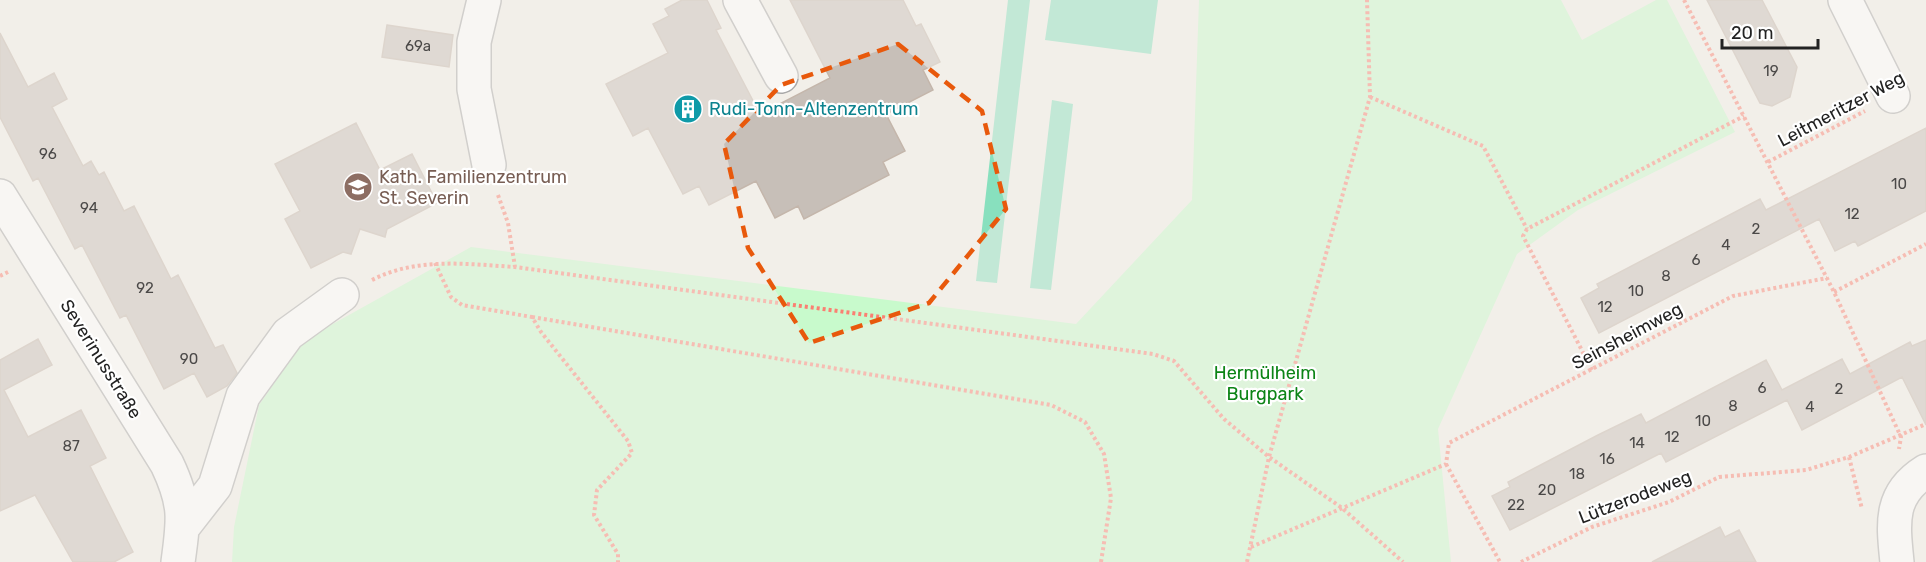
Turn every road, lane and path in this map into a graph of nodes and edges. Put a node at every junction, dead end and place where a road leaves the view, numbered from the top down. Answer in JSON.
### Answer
{"nodes":[{"id":1,"x":484,"y":0,"type":"edge"},
{"id":2,"x":740,"y":0,"type":"edge"},
{"id":3,"x":1367,"y":0,"type":"edge"},
{"id":4,"x":1684,"y":0,"type":"edge"},
{"id":5,"x":1845,"y":0,"type":"edge"},
{"id":6,"x":781,"y":76,"type":"dead end"},
{"id":7,"x":1893,"y":96,"type":"joint"},
{"id":8,"x":1370,"y":97,"type":"junction"},
{"id":9,"x":1744,"y":116,"type":"junction"},
{"id":10,"x":1768,"y":162,"type":"junction"},
{"id":11,"x":489,"y":165,"type":"joint"},
{"id":12,"x":0,"y":196,"type":"edge"},
{"id":13,"x":1527,"y":229,"type":"junction"},
{"id":14,"x":1926,"y":244,"type":"edge"},
{"id":15,"x":435,"y":263,"type":"junction"},
{"id":16,"x":515,"y":267,"type":"junction"},
{"id":17,"x":1827,"y":278,"type":"junction"},
{"id":18,"x":1834,"y":292,"type":"junction"},
{"id":19,"x":342,"y":295,"type":"joint"},
{"id":20,"x":532,"y":317,"type":"junction"},
{"id":21,"x":1592,"y":370,"type":"junction"},
{"id":22,"x":1926,"y":424,"type":"edge"},
{"id":23,"x":1901,"y":437,"type":"junction"},
{"id":24,"x":1269,"y":457,"type":"junction"},
{"id":25,"x":1446,"y":464,"type":"junction"},
{"id":26,"x":1919,"y":475,"type":"edge"},
{"id":27,"x":1342,"y":508,"type":"junction"},
{"id":28,"x":183,"y":527,"type":"junction"},
{"id":29,"x":1251,"y":547,"type":"junction"},
{"id":30,"x":178,"y":562,"type":"edge"},
{"id":31,"x":618,"y":562,"type":"edge"},
{"id":32,"x":1101,"y":562,"type":"edge"},
{"id":33,"x":1247,"y":562,"type":"edge"},
{"id":34,"x":1403,"y":562,"type":"edge"},
{"id":35,"x":1500,"y":562,"type":"edge"},
{"id":36,"x":1521,"y":562,"type":"edge"},
{"id":37,"x":1897,"y":562,"type":"edge"}],
"edges":[{"from":1,"to":11,"type":"street"},
{"from":2,"to":6,"type":"street"},
{"from":3,"to":8,"type":"path"},
{"from":4,"to":9,"type":"path"},
{"from":5,"to":7,"type":"street"},
{"from":7,"to":10,"type":"path","name":"Leitmeritzer Weg"},
{"from":8,"to":13,"type":"path"},
{"from":8,"to":24,"type":"path"},
{"from":9,"to":10,"type":"path"},
{"from":9,"to":13,"type":"path"},
{"from":10,"to":17,"type":"path"},
{"from":11,"to":16,"type":"path"},
{"from":12,"to":28,"type":"street","name":"Severinusstraße"},
{"from":13,"to":21,"type":"path"},
{"from":14,"to":18,"type":"path"},
{"from":15,"to":16,"type":"path"},
{"from":15,"to":19,"type":"path"},
{"from":15,"to":20,"type":"path"},
{"from":16,"to":24,"type":"path"},
{"from":17,"to":18,"type":"path"},
{"from":17,"to":21,"type":"path","name":"Seinsheimweg"},
{"from":18,"to":23,"type":"path"},
{"from":19,"to":28,"type":"street","name":"Severinusstraße"},
{"from":20,"to":31,"type":"path"},
{"from":20,"to":32,"type":"path"},
{"from":21,"to":25,"type":"path","name":"Seinsheimweg"},
{"from":22,"to":23,"type":"path","name":"Lützerodeweg"},
{"from":23,"to":26,"type":"path"},
{"from":23,"to":36,"type":"path","name":"Lützerodeweg"},
{"from":24,"to":27,"type":"path"},
{"from":24,"to":29,"type":"path"},
{"from":25,"to":27,"type":"path"},
{"from":25,"to":35,"type":"path"},
{"from":26,"to":37,"type":"street"},
{"from":27,"to":29,"type":"path"},
{"from":27,"to":34,"type":"path"},
{"from":28,"to":30,"type":"street","name":"Severinusstraße"},
{"from":29,"to":33,"type":"path"}]}
